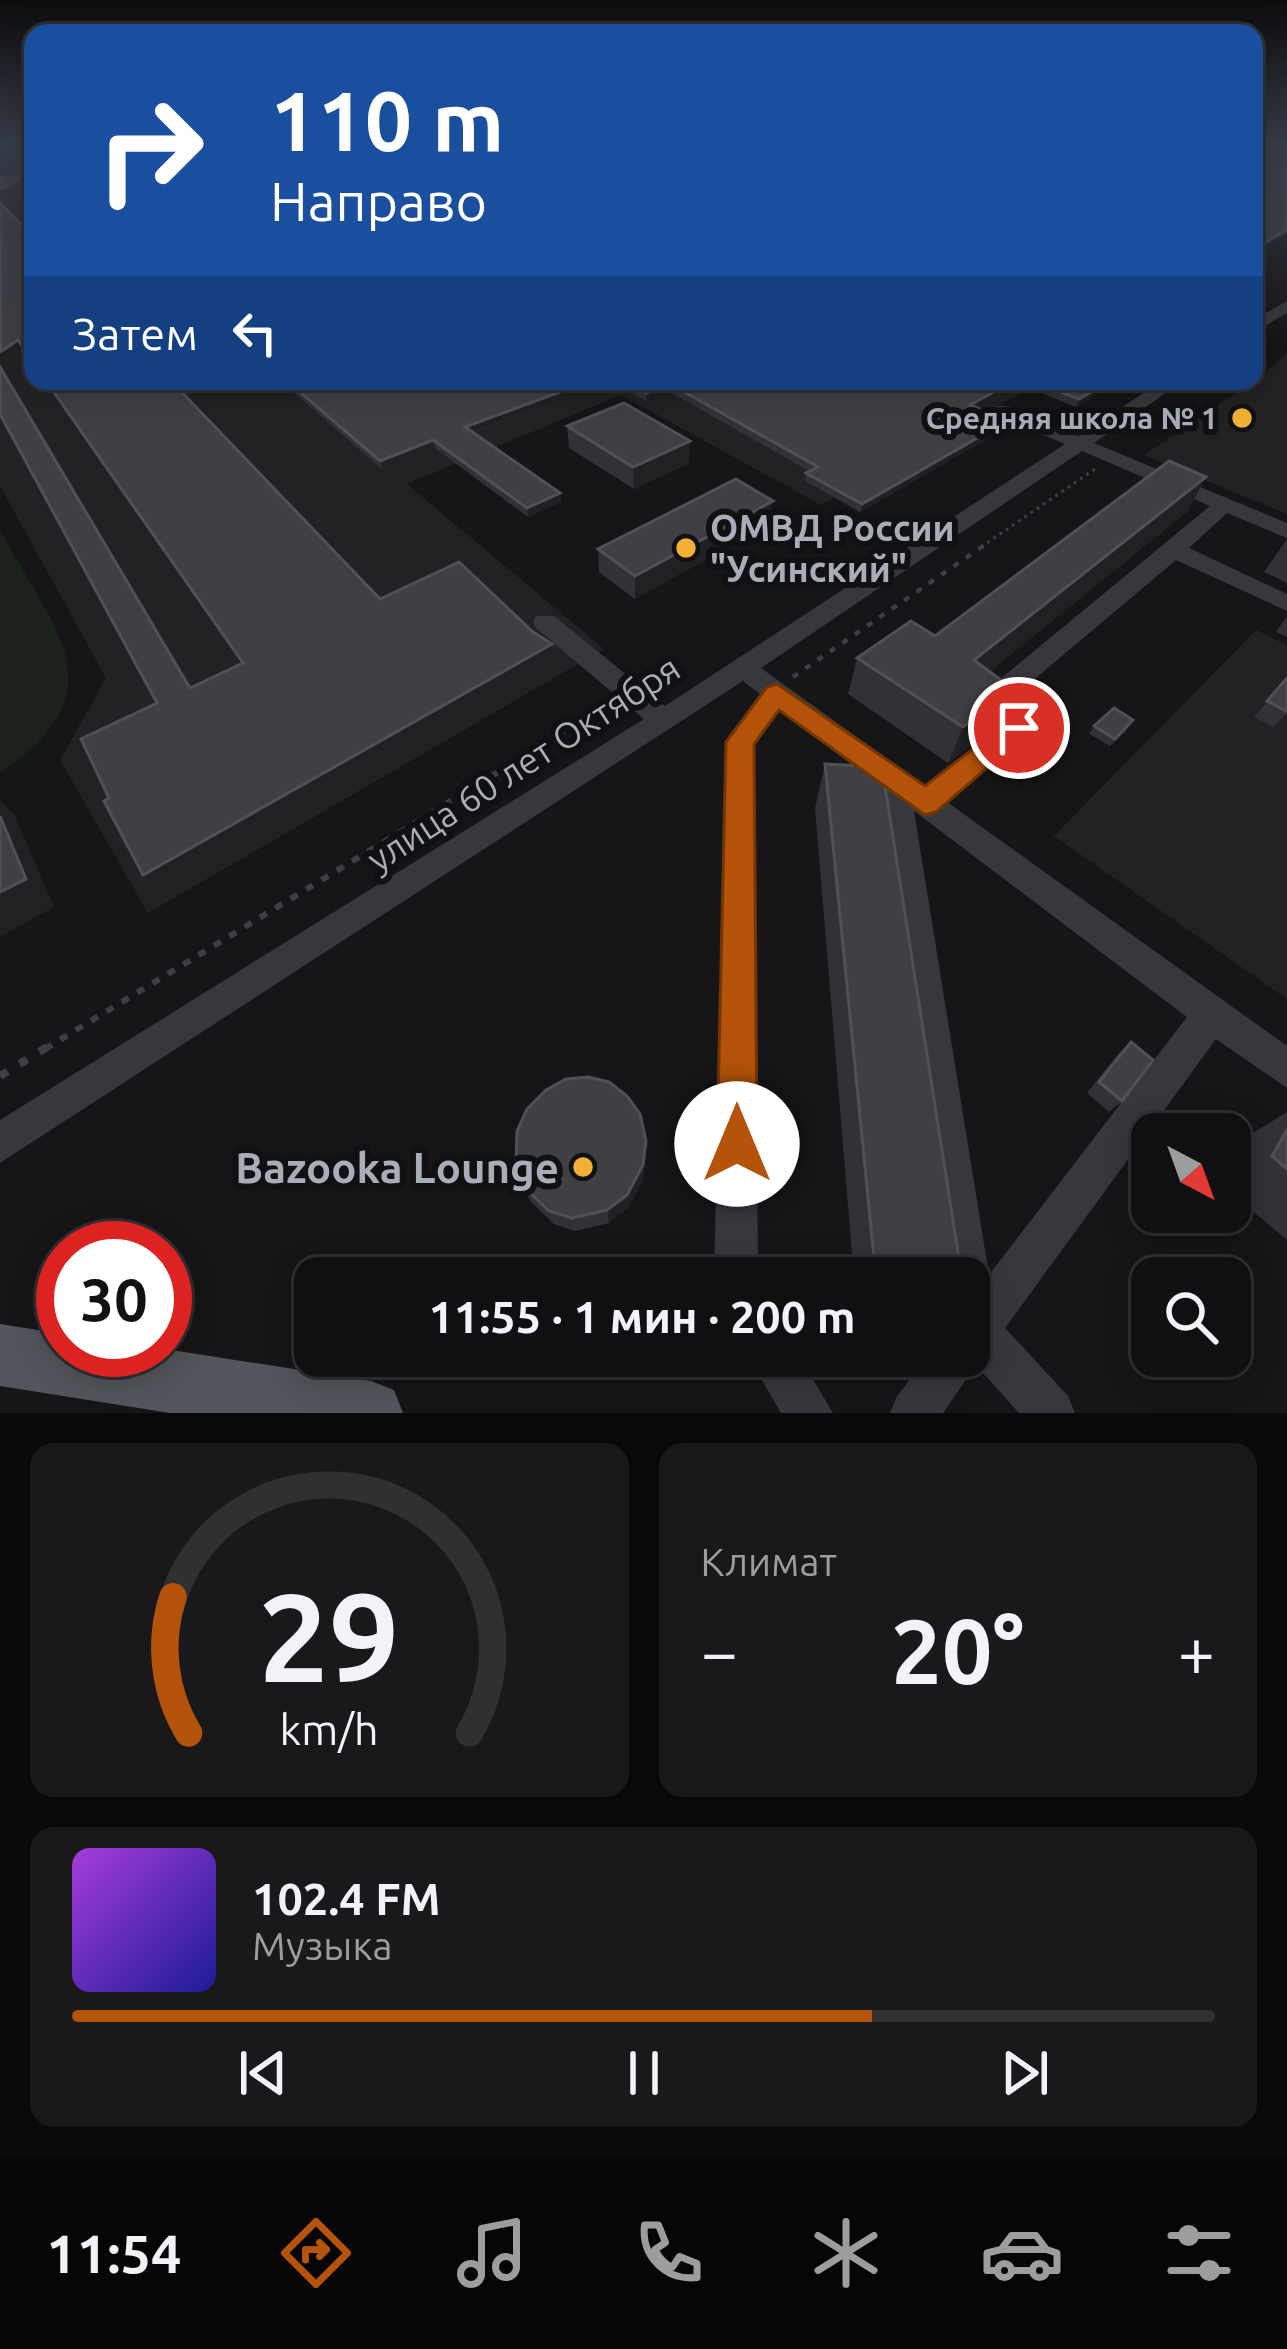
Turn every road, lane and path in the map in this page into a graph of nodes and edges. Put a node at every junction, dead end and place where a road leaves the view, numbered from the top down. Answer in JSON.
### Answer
{"nodes":[{"id":1,"x":1164,"y":390,"type":"edge"},
{"id":2,"x":1000,"y":410,"type":"dead end"},
{"id":3,"x":1095,"y":453,"type":"junction"},
{"id":4,"x":1225,"y":504,"type":"junction"},
{"id":5,"x":1287,"y":531,"type":"edge"},
{"id":6,"x":1174,"y":550,"type":"junction"},
{"id":7,"x":1287,"y":603,"type":"edge"},
{"id":8,"x":545,"y":622,"type":"dead end"},
{"id":9,"x":744,"y":668,"type":"junction"},
{"id":10,"x":629,"y":692,"type":"junction"},
{"id":11,"x":777,"y":694,"type":"junction"},
{"id":12,"x":664,"y":721,"type":"junction"},
{"id":13,"x":893,"y":780,"type":"junction"},
{"id":14,"x":925,"y":803,"type":"junction"},
{"id":15,"x":1212,"y":1014,"type":"junction"},
{"id":16,"x":1287,"y":1070,"type":"edge"},
{"id":17,"x":0,"y":1076,"type":"edge"},
{"id":18,"x":0,"y":1143,"type":"edge"},
{"id":19,"x":736,"y":1257,"type":"edge"},
{"id":20,"x":959,"y":1257,"type":"edge"},
{"id":21,"x":990,"y":1291,"type":"edge"},
{"id":22,"x":990,"y":1343,"type":"edge"},
{"id":23,"x":0,"y":1355,"type":"edge"},
{"id":24,"x":784,"y":1377,"type":"edge"},
{"id":25,"x":934,"y":1377,"type":"edge"},
{"id":26,"x":371,"y":1413,"type":"edge"},
{"id":27,"x":809,"y":1413,"type":"edge"},
{"id":28,"x":914,"y":1413,"type":"edge"},
{"id":29,"x":1052,"y":1413,"type":"edge"}],
"edges":[{"from":1,"to":3,"type":"street","name":"улица 60 лет Октября"},
{"from":2,"to":3,"type":"street"},
{"from":3,"to":4,"type":"street"},
{"from":3,"to":9,"type":"street","name":"улица 60 лет Октября"},
{"from":3,"to":11,"type":"path"},
{"from":4,"to":5,"type":"street"},
{"from":4,"to":6,"type":"street"},
{"from":6,"to":7,"type":"street"},
{"from":6,"to":14,"type":"street"},
{"from":8,"to":10,"type":"street"},
{"from":9,"to":11,"type":"street"},
{"from":9,"to":12,"type":"street","name":"улица 60 лет Октября"},
{"from":10,"to":12,"type":"street"},
{"from":10,"to":17,"type":"path"},
{"from":11,"to":13,"type":"street"},
{"from":11,"to":19,"type":"street"},
{"from":12,"to":18,"type":"street","name":"улица 60 лет Октября"},
{"from":13,"to":14,"type":"street"},
{"from":13,"to":20,"type":"street"},
{"from":14,"to":15,"type":"street"},
{"from":15,"to":16,"type":"street"},
{"from":15,"to":21,"type":"street"},
{"from":22,"to":29,"type":"street"},
{"from":23,"to":26,"type":"main road"},
{"from":24,"to":27,"type":"street"},
{"from":25,"to":28,"type":"street"}]}
